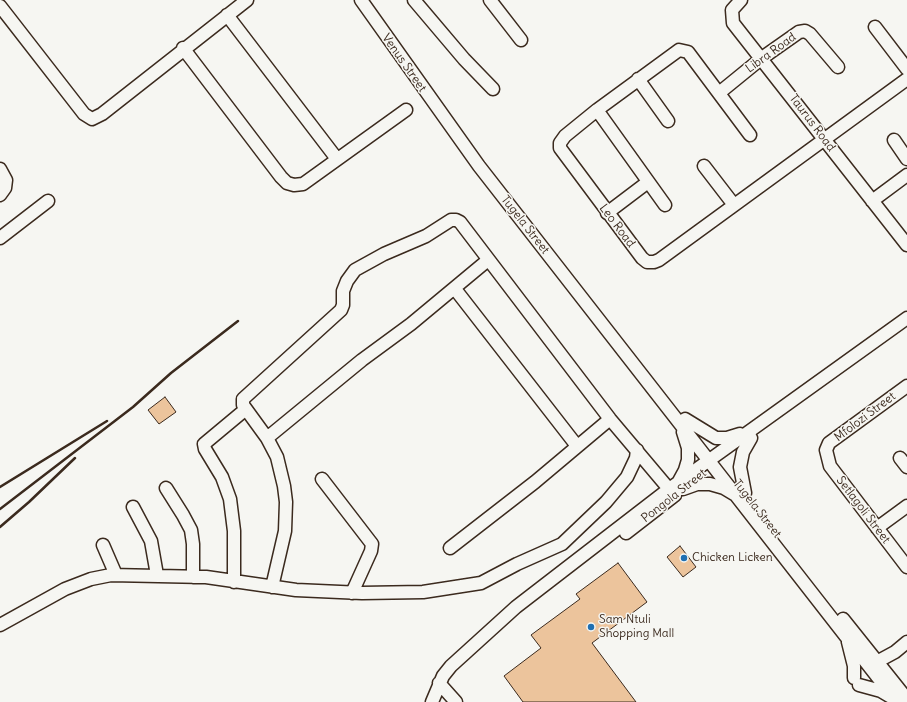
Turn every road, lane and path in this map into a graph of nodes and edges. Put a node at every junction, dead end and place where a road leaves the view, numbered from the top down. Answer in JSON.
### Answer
{"nodes":[{"id":1,"x":247,"y":0,"type":"edge"},
{"id":2,"x":361,"y":0,"type":"edge"},
{"id":3,"x":414,"y":0,"type":"edge"},
{"id":4,"x":490,"y":0,"type":"edge"},
{"id":5,"x":741,"y":0,"type":"edge"},
{"id":6,"x":0,"y":6,"type":"edge"},
{"id":7,"x":227,"y":15,"type":"junction"},
{"id":8,"x":874,"y":27,"type":"dead end"},
{"id":9,"x":521,"y":40,"type":"dead end"},
{"id":10,"x":184,"y":48,"type":"junction"},
{"id":11,"x":762,"y":58,"type":"junction"},
{"id":12,"x":838,"y":67,"type":"dead end"},
{"id":13,"x":907,"y":69,"type":"edge"},
{"id":14,"x":638,"y":79,"type":"junction"},
{"id":15,"x":907,"y":79,"type":"edge"},
{"id":16,"x":493,"y":89,"type":"dead end"},
{"id":17,"x":719,"y":93,"type":"junction"},
{"id":18,"x":406,"y":110,"type":"dead end"},
{"id":19,"x":597,"y":110,"type":"junction"},
{"id":20,"x":668,"y":120,"type":"dead end"},
{"id":21,"x":448,"y":125,"type":"joint"},
{"id":22,"x":750,"y":135,"type":"dead end"},
{"id":23,"x":824,"y":140,"type":"junction"},
{"id":24,"x":894,"y":140,"type":"dead end"},
{"id":25,"x":337,"y":159,"type":"junction"},
{"id":26,"x":907,"y":159,"type":"edge"},
{"id":27,"x":704,"y":166,"type":"dead end"},
{"id":28,"x":0,"y":169,"type":"edge"},
{"id":29,"x":907,"y":175,"type":"edge"},
{"id":30,"x":648,"y":182,"type":"junction"},
{"id":31,"x":0,"y":195,"type":"edge"},
{"id":32,"x":48,"y":201,"type":"dead end"},
{"id":33,"x":872,"y":201,"type":"junction"},
{"id":34,"x":666,"y":205,"type":"dead end"},
{"id":35,"x":734,"y":205,"type":"junction"},
{"id":36,"x":607,"y":213,"type":"junction"},
{"id":37,"x":0,"y":238,"type":"edge"},
{"id":38,"x":907,"y":245,"type":"edge"},
{"id":39,"x":488,"y":260,"type":"junction"},
{"id":40,"x":455,"y":289,"type":"junction"},
{"id":41,"x":907,"y":318,"type":"edge"},
{"id":42,"x":907,"y":386,"type":"edge"},
{"id":43,"x":246,"y":409,"type":"junction"},
{"id":44,"x":610,"y":419,"type":"junction"},
{"id":45,"x":681,"y":419,"type":"junction"},
{"id":46,"x":749,"y":435,"type":"junction"},
{"id":47,"x":267,"y":438,"type":"junction"},
{"id":48,"x":577,"y":446,"type":"junction"},
{"id":49,"x":637,"y":450,"type":"junction"},
{"id":50,"x":826,"y":450,"type":"joint"},
{"id":51,"x":714,"y":461,"type":"junction"},
{"id":52,"x":322,"y":479,"type":"dead end"},
{"id":53,"x":677,"y":487,"type":"junction"},
{"id":54,"x":166,"y":488,"type":"dead end"},
{"id":55,"x":741,"y":495,"type":"junction"},
{"id":56,"x":907,"y":506,"type":"edge"},
{"id":57,"x":133,"y":507,"type":"dead end"},
{"id":58,"x":877,"y":528,"type":"junction"},
{"id":59,"x":103,"y":544,"type":"dead end"},
{"id":60,"x":450,"y":548,"type":"dead end"},
{"id":61,"x":907,"y":567,"type":"edge"},
{"id":62,"x":116,"y":575,"type":"junction"},
{"id":63,"x":157,"y":575,"type":"junction"},
{"id":64,"x":194,"y":577,"type":"junction"},
{"id":65,"x":234,"y":582,"type":"junction"},
{"id":66,"x":272,"y":587,"type":"junction"},
{"id":67,"x":352,"y":593,"type":"junction"},
{"id":68,"x":0,"y":624,"type":"edge"},
{"id":69,"x":847,"y":637,"type":"junction"},
{"id":70,"x":907,"y":642,"type":"edge"},
{"id":71,"x":876,"y":666,"type":"junction"},
{"id":72,"x":439,"y":683,"type":"junction"},
{"id":73,"x":907,"y":699,"type":"edge"},
{"id":74,"x":432,"y":702,"type":"edge"},
{"id":75,"x":456,"y":702,"type":"edge"},
{"id":76,"x":897,"y":702,"type":"edge"}],
"edges":[{"from":1,"to":7,"type":"street"},
{"from":2,"to":21,"type":"street","name":"Venus Street"},
{"from":3,"to":16,"type":"street"},
{"from":4,"to":9,"type":"street"},
{"from":5,"to":11,"type":"street","name":"Taurus Road"},
{"from":6,"to":10,"type":"street"},
{"from":7,"to":10,"type":"street"},
{"from":7,"to":25,"type":"street"},
{"from":8,"to":13,"type":"street"},
{"from":10,"to":25,"type":"street"},
{"from":11,"to":12,"type":"street","name":"Libra Road"},
{"from":11,"to":17,"type":"street","name":"Libra Road"},
{"from":11,"to":23,"type":"street","name":"Taurus Road"},
{"from":14,"to":17,"type":"street","name":"Leo Road"},
{"from":14,"to":19,"type":"street","name":"Leo Road"},
{"from":14,"to":20,"type":"street"},
{"from":15,"to":23,"type":"street","name":"Leo Road"},
{"from":17,"to":22,"type":"street","name":"Leo Road"},
{"from":18,"to":25,"type":"street"},
{"from":19,"to":30,"type":"street"},
{"from":19,"to":36,"type":"street","name":"Leo Road"},
{"from":21,"to":45,"type":"street","name":"Tugela Street"},
{"from":23,"to":33,"type":"street","name":"Taurus Road"},
{"from":23,"to":35,"type":"street","name":"Leo Road"},
{"from":24,"to":26,"type":"street"},
{"from":27,"to":35,"type":"street"},
{"from":28,"to":31,"type":"street"},
{"from":29,"to":33,"type":"street"},
{"from":30,"to":34,"type":"street"},
{"from":30,"to":36,"type":"street"},
{"from":32,"to":37,"type":"street"},
{"from":33,"to":38,"type":"street","name":"Taurus Road"},
{"from":35,"to":36,"type":"street","name":"Leo Road"},
{"from":39,"to":40,"type":"street"},
{"from":39,"to":43,"type":"street"},
{"from":39,"to":44,"type":"street"},
{"from":40,"to":47,"type":"street"},
{"from":40,"to":48,"type":"street"},
{"from":41,"to":46,"type":"street","name":"Pongola Street"},
{"from":42,"to":50,"type":"street","name":"Mfolozi Street"},
{"from":43,"to":47,"type":"street"},
{"from":43,"to":65,"type":"street"},
{"from":44,"to":48,"type":"street"},
{"from":44,"to":49,"type":"street"},
{"from":45,"to":46,"type":"street"},
{"from":45,"to":51,"type":"street","name":"Tugela Street"},
{"from":45,"to":53,"type":"street"},
{"from":46,"to":51,"type":"street","name":"Pongola Street"},
{"from":46,"to":55,"type":"street"},
{"from":47,"to":66,"type":"street"},
{"from":48,"to":60,"type":"street"},
{"from":49,"to":53,"type":"street"},
{"from":49,"to":67,"type":"street"},
{"from":50,"to":58,"type":"street","name":"Setlagoli Street"},
{"from":51,"to":53,"type":"street","name":"Pongola Street"},
{"from":51,"to":55,"type":"street","name":"Tugela Street"},
{"from":52,"to":67,"type":"street"},
{"from":53,"to":55,"type":"street"},
{"from":53,"to":72,"type":"street","name":"Pongola Street"},
{"from":54,"to":64,"type":"street"},
{"from":55,"to":69,"type":"street","name":"Tugela Street"},
{"from":55,"to":71,"type":"street","name":"Tugela Street"},
{"from":56,"to":58,"type":"street"},
{"from":57,"to":63,"type":"street"},
{"from":58,"to":61,"type":"street","name":"Setlagoli Street"},
{"from":59,"to":62,"type":"street"},
{"from":62,"to":63,"type":"street"},
{"from":62,"to":68,"type":"street"},
{"from":63,"to":64,"type":"street"},
{"from":64,"to":65,"type":"street"},
{"from":65,"to":66,"type":"street"},
{"from":66,"to":67,"type":"street"},
{"from":69,"to":71,"type":"street","name":"Tugela Street"},
{"from":69,"to":76,"type":"street"},
{"from":70,"to":71,"type":"street"},
{"from":71,"to":73,"type":"street","name":"Tugela Street"},
{"from":71,"to":76,"type":"street","name":"Tugela Street"},
{"from":72,"to":74,"type":"street","name":"Pongola Street"},
{"from":72,"to":75,"type":"street"}]}
